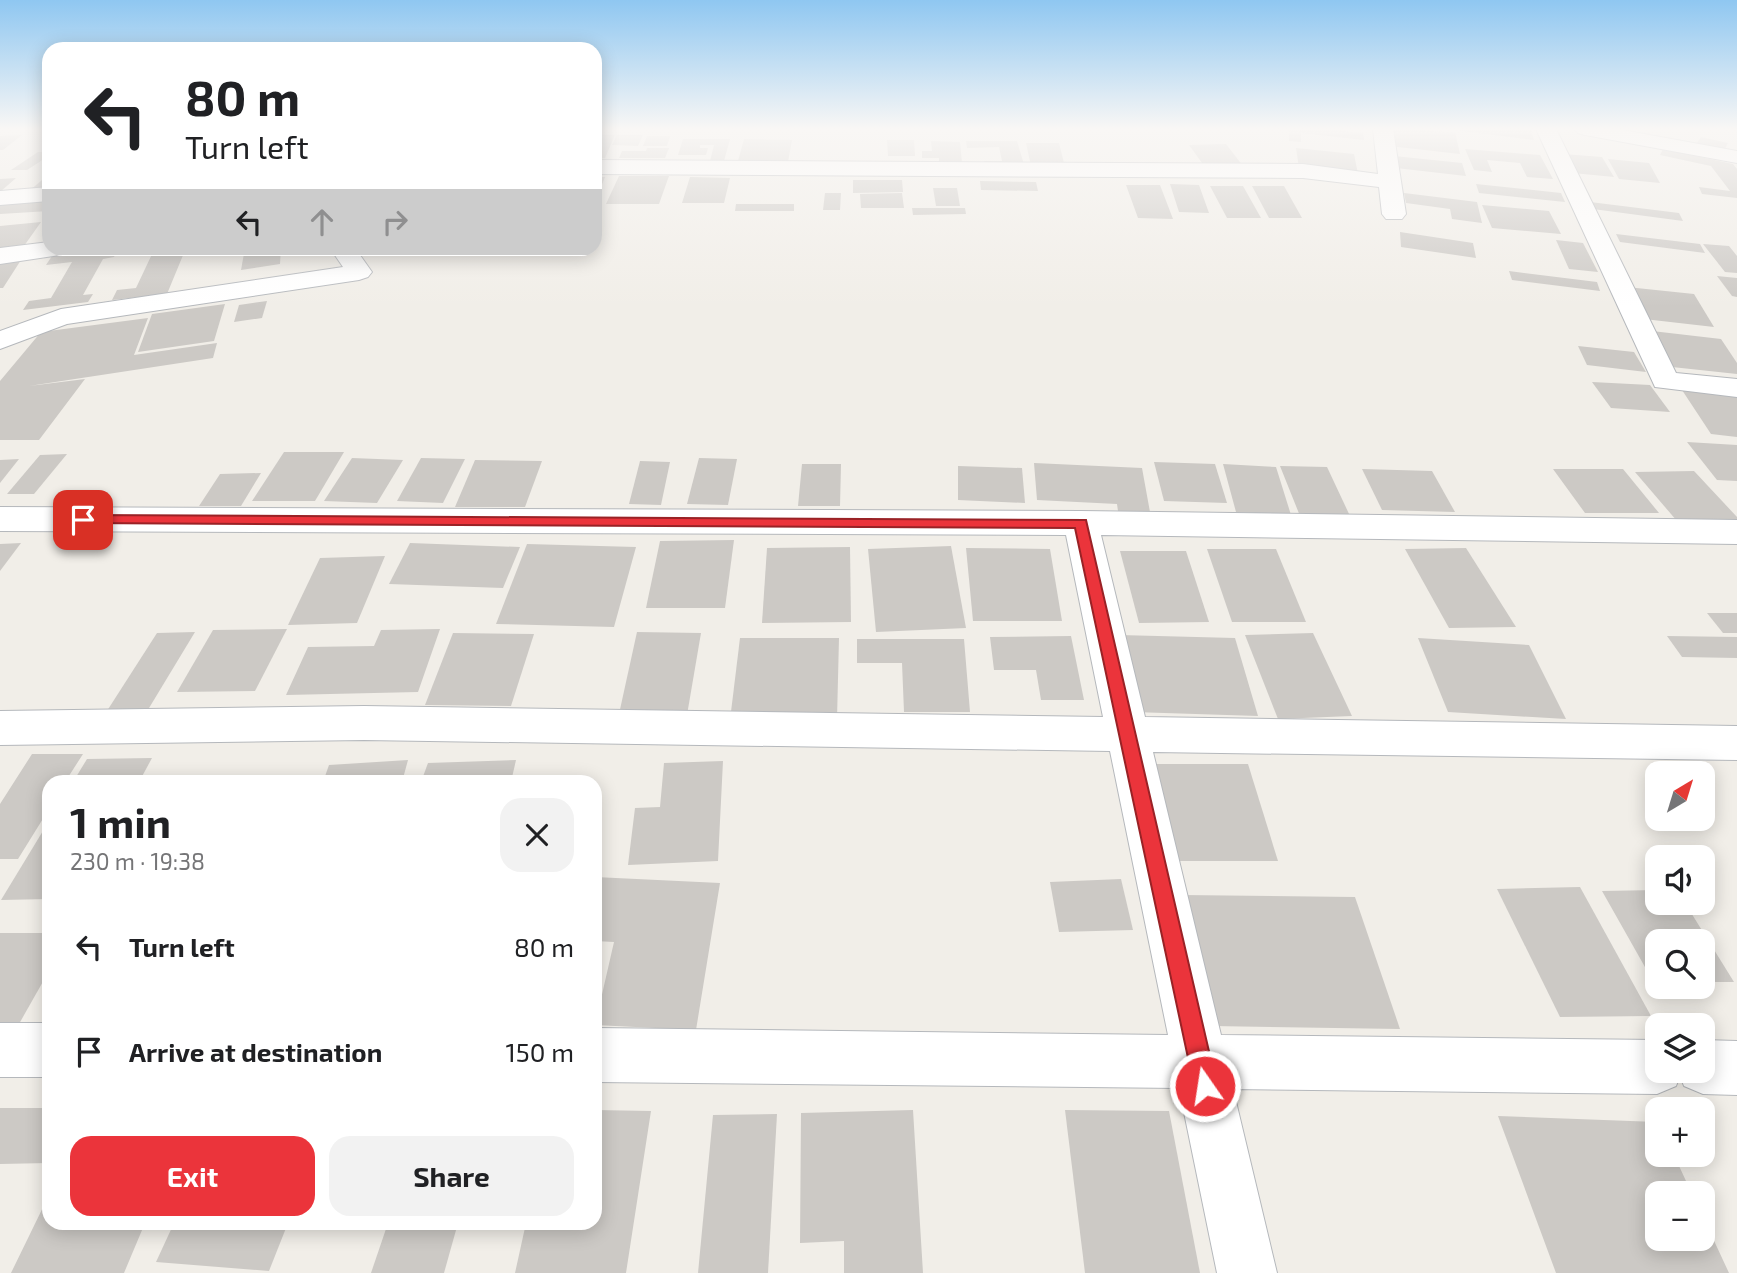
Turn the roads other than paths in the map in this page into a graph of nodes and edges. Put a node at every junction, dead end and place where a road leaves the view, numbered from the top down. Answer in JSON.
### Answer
{"nodes":[{"id":1,"x":1391,"y":188,"type":"edge"},
{"id":2,"x":1574,"y":188,"type":"edge"},
{"id":3,"x":42,"y":195,"type":"edge"},
{"id":4,"x":0,"y":198,"type":"edge"},
{"id":5,"x":1394,"y":214,"type":"dead end"},
{"id":6,"x":42,"y":250,"type":"edge"},
{"id":7,"x":0,"y":256,"type":"edge"},
{"id":8,"x":348,"y":256,"type":"edge"},
{"id":9,"x":0,"y":341,"type":"edge"},
{"id":10,"x":1737,"y":388,"type":"edge"},
{"id":11,"x":0,"y":519,"type":"edge"},
{"id":12,"x":1081,"y":523,"type":"junction"},
{"id":13,"x":1737,"y":532,"type":"edge"},
{"id":14,"x":0,"y":728,"type":"edge"},
{"id":15,"x":1127,"y":734,"type":"junction"},
{"id":16,"x":1737,"y":743,"type":"edge"},
{"id":17,"x":0,"y":1050,"type":"edge"},
{"id":18,"x":42,"y":1050,"type":"edge"},
{"id":19,"x":602,"y":1055,"type":"edge"},
{"id":20,"x":1199,"y":1060,"type":"junction"},
{"id":21,"x":1645,"y":1067,"type":"edge"},
{"id":22,"x":1715,"y":1068,"type":"edge"},
{"id":23,"x":1737,"y":1068,"type":"edge"},
{"id":24,"x":1247,"y":1273,"type":"edge"}],
"edges":[{"from":1,"to":5,"type":"street"},
{"from":2,"to":10,"type":"street"},
{"from":3,"to":4,"type":"street"},
{"from":6,"to":7,"type":"street"},
{"from":8,"to":9,"type":"street"},
{"from":11,"to":12,"type":"street"},
{"from":12,"to":13,"type":"street"},
{"from":12,"to":15,"type":"street"},
{"from":14,"to":15,"type":"street"},
{"from":15,"to":16,"type":"street"},
{"from":15,"to":20,"type":"street"},
{"from":17,"to":18,"type":"street"},
{"from":19,"to":20,"type":"street"},
{"from":20,"to":21,"type":"street"},
{"from":20,"to":24,"type":"street"},
{"from":22,"to":23,"type":"street"}]}
